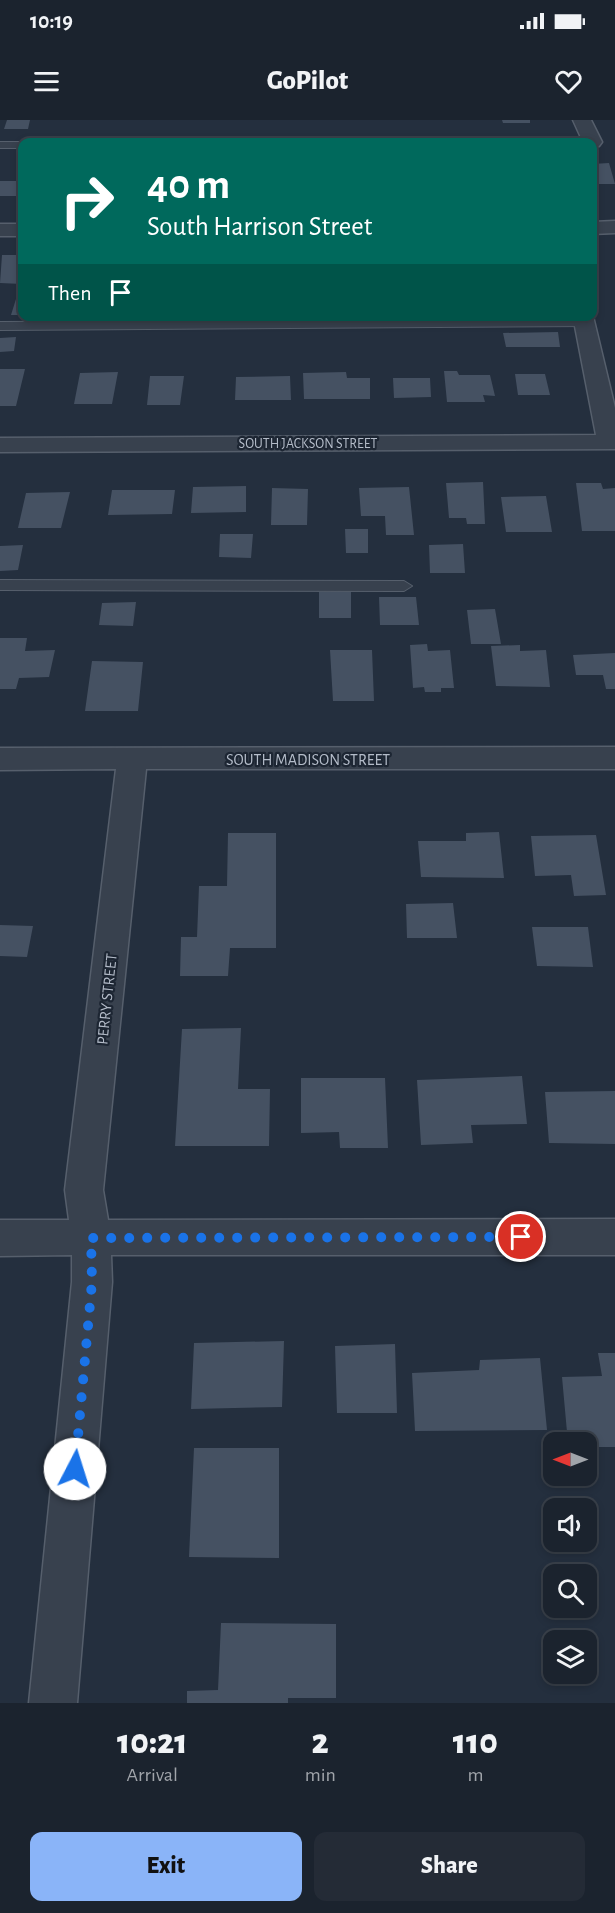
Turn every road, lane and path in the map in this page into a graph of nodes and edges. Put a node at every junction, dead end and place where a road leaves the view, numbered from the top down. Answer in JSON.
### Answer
{"nodes":[{"id":1,"x":582,"y":120,"type":"edge"},
{"id":2,"x":590,"y":138,"type":"edge"},
{"id":3,"x":0,"y":145,"type":"edge"},
{"id":4,"x":18,"y":145,"type":"edge"},
{"id":5,"x":597,"y":145,"type":"edge"},
{"id":6,"x":615,"y":150,"type":"edge"},
{"id":7,"x":615,"y":227,"type":"edge"},
{"id":8,"x":597,"y":228,"type":"edge"},
{"id":9,"x":0,"y":230,"type":"edge"},
{"id":10,"x":18,"y":230,"type":"edge"},
{"id":11,"x":488,"y":321,"type":"edge"},
{"id":12,"x":585,"y":321,"type":"edge"},
{"id":13,"x":0,"y":326,"type":"edge"},
{"id":14,"x":612,"y":441,"type":"edge"},
{"id":15,"x":0,"y":445,"type":"edge"},
{"id":16,"x":0,"y":585,"type":"edge"},
{"id":17,"x":404,"y":586,"type":"dead end"},
{"id":18,"x":615,"y":758,"type":"edge"},
{"id":19,"x":0,"y":759,"type":"edge"},
{"id":20,"x":132,"y":759,"type":"junction"},
{"id":21,"x":615,"y":1237,"type":"edge"},
{"id":22,"x":0,"y":1238,"type":"edge"},
{"id":23,"x":91,"y":1238,"type":"junction"},
{"id":24,"x":53,"y":1703,"type":"edge"}],
"edges":[{"from":1,"to":2,"type":"street"},
{"from":3,"to":4,"type":"lane"},
{"from":5,"to":6,"type":"street"},
{"from":7,"to":8,"type":"street"},
{"from":9,"to":10,"type":"street"},
{"from":11,"to":13,"type":"lane"},
{"from":12,"to":14,"type":"street"},
{"from":14,"to":15,"type":"street","name":"SOUTH JACKSON STREET"},
{"from":16,"to":17,"type":"lane"},
{"from":18,"to":20,"type":"street","name":"SOUTH MADISON STREET"},
{"from":19,"to":20,"type":"street","name":"SOUTH MADISON STREET"},
{"from":20,"to":23,"type":"street","name":"PERRY STREET"},
{"from":21,"to":23,"type":"street"},
{"from":22,"to":23,"type":"street"},
{"from":23,"to":24,"type":"street","name":"PERRY STREET"}]}
